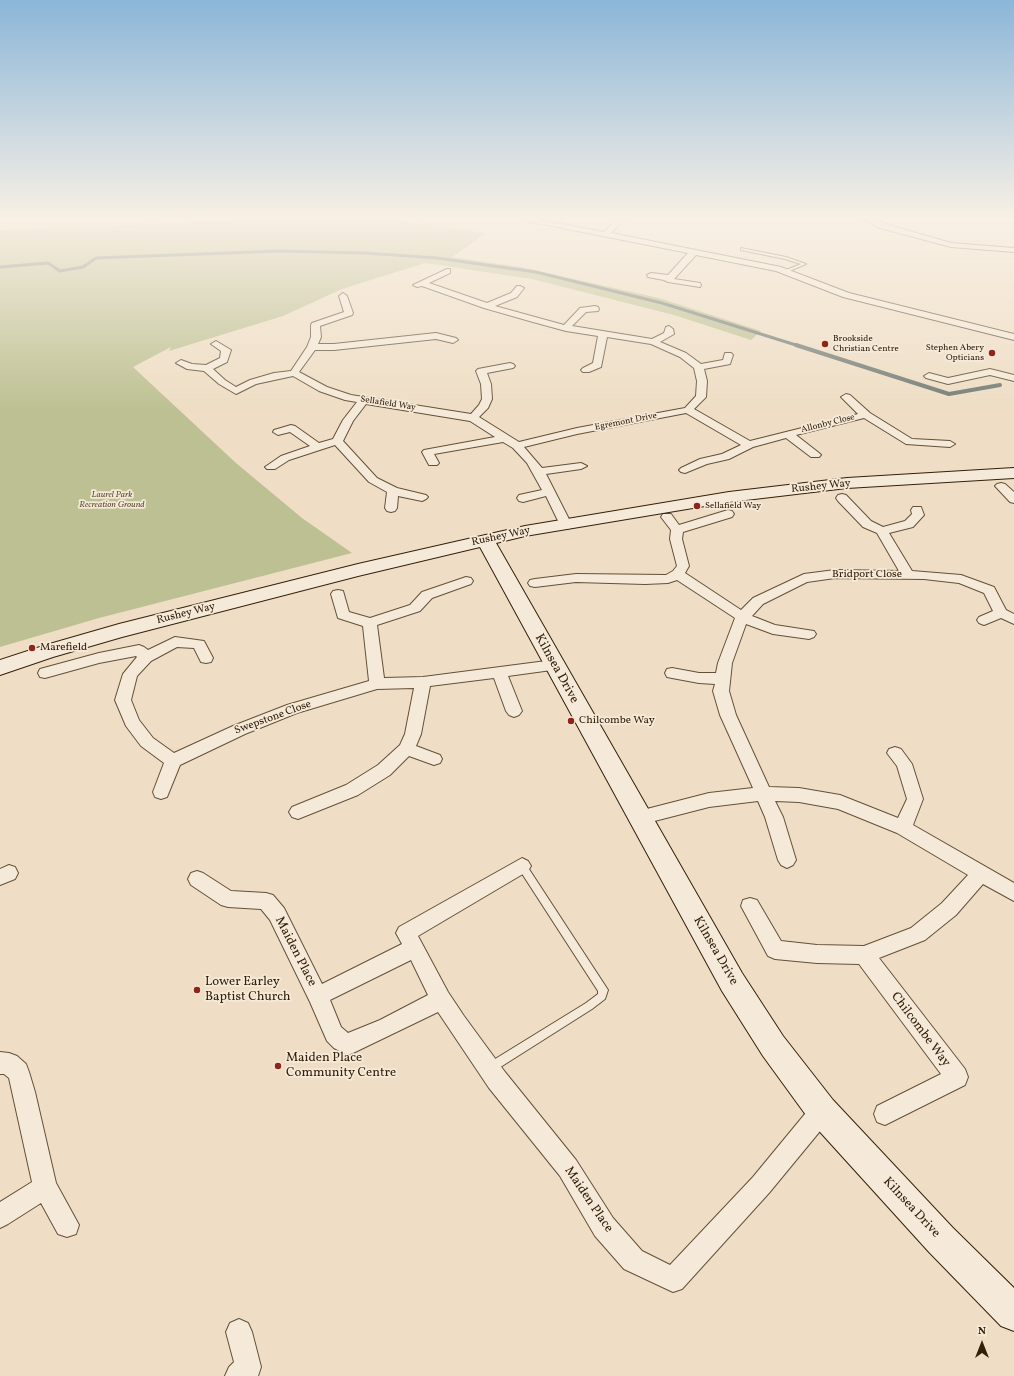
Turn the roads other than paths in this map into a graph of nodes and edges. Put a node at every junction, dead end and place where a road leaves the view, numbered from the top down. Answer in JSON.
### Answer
{"nodes":[{"id":1,"x":421,"y":283,"type":"edge"},
{"id":2,"x":687,"y":283,"type":"edge"},
{"id":3,"x":811,"y":283,"type":"edge"},
{"id":4,"x":697,"y":285,"type":"dead end"},
{"id":5,"x":520,"y":288,"type":"dead end"},
{"id":6,"x":343,"y":296,"type":"dead end"},
{"id":7,"x":487,"y":306,"type":"junction"},
{"id":8,"x":595,"y":309,"type":"dead end"},
{"id":9,"x":566,"y":328,"type":"junction"},
{"id":10,"x":669,"y":329,"type":"dead end"},
{"id":11,"x":603,"y":334,"type":"junction"},
{"id":12,"x":453,"y":336,"type":"dead end"},
{"id":13,"x":1014,"y":337,"type":"edge"},
{"id":14,"x":653,"y":342,"type":"junction"},
{"id":15,"x":216,"y":344,"type":"dead end"},
{"id":16,"x":362,"y":344,"type":"junction"},
{"id":17,"x":312,"y":347,"type":"junction"},
{"id":18,"x":366,"y":354,"type":"dead end"},
{"id":19,"x":729,"y":361,"type":"dead end"},
{"id":20,"x":181,"y":363,"type":"dead end"},
{"id":21,"x":510,"y":366,"type":"dead end"},
{"id":22,"x":598,"y":366,"type":"junction"},
{"id":23,"x":699,"y":367,"type":"junction"},
{"id":24,"x":207,"y":368,"type":"junction"},
{"id":25,"x":469,"y":370,"type":"dead end"},
{"id":26,"x":586,"y":370,"type":"dead end"},
{"id":27,"x":609,"y":370,"type":"dead end"},
{"id":28,"x":481,"y":371,"type":"junction"},
{"id":29,"x":294,"y":374,"type":"junction"},
{"id":30,"x":929,"y":376,"type":"dead end"},
{"id":31,"x":1014,"y":378,"type":"edge"},
{"id":32,"x":846,"y":397,"type":"dead end"},
{"id":33,"x":364,"y":400,"type":"junction"},
{"id":34,"x":688,"y":410,"type":"junction"},
{"id":35,"x":866,"y":415,"type":"junction"},
{"id":36,"x":473,"y":418,"type":"junction"},
{"id":37,"x":278,"y":432,"type":"dead end"},
{"id":38,"x":790,"y":435,"type":"junction"},
{"id":39,"x":505,"y":438,"type":"junction"},
{"id":40,"x":337,"y":441,"type":"junction"},
{"id":41,"x":910,"y":442,"type":"junction"},
{"id":42,"x":950,"y":444,"type":"dead end"},
{"id":43,"x":517,"y":446,"type":"junction"},
{"id":44,"x":749,"y":446,"type":"junction"},
{"id":45,"x":318,"y":447,"type":"junction"},
{"id":46,"x":815,"y":455,"type":"dead end"},
{"id":47,"x":908,"y":455,"type":"dead end"},
{"id":48,"x":433,"y":463,"type":"dead end"},
{"id":49,"x":582,"y":466,"type":"dead end"},
{"id":50,"x":271,"y":467,"type":"dead end"},
{"id":51,"x":685,"y":470,"type":"dead end"},
{"id":52,"x":538,"y":472,"type":"junction"},
{"id":53,"x":1014,"y":473,"type":"edge"},
{"id":54,"x":1001,"y":486,"type":"dead end"},
{"id":55,"x":393,"y":492,"type":"junction"},
{"id":56,"x":549,"y":492,"type":"junction"},
{"id":57,"x":422,"y":497,"type":"dead end"},
{"id":58,"x":523,"y":498,"type":"dead end"},
{"id":59,"x":842,"y":498,"type":"dead end"},
{"id":60,"x":1014,"y":499,"type":"edge"},
{"id":61,"x":391,"y":508,"type":"dead end"},
{"id":62,"x":917,"y":510,"type":"dead end"},
{"id":63,"x":728,"y":514,"type":"dead end"},
{"id":64,"x":667,"y":517,"type":"dead end"},
{"id":65,"x":566,"y":525,"type":"junction"},
{"id":66,"x":677,"y":530,"type":"junction"},
{"id":67,"x":882,"y":531,"type":"junction"},
{"id":68,"x":485,"y":540,"type":"junction"},
{"id":69,"x":678,"y":574,"type":"junction"},
{"id":70,"x":908,"y":575,"type":"junction"},
{"id":71,"x":600,"y":579,"type":"junction"},
{"id":72,"x":466,"y":581,"type":"dead end"},
{"id":73,"x":535,"y":583,"type":"dead end"},
{"id":74,"x":606,"y":592,"type":"dead end"},
{"id":75,"x":338,"y":594,"type":"dead end"},
{"id":76,"x":1001,"y":613,"type":"junction"},
{"id":77,"x":742,"y":617,"type":"junction"},
{"id":78,"x":1014,"y":619,"type":"edge"},
{"id":79,"x":984,"y":620,"type":"dead end"},
{"id":80,"x":370,"y":623,"type":"junction"},
{"id":81,"x":809,"y":634,"type":"dead end"},
{"id":82,"x":146,"y":657,"type":"junction"},
{"id":83,"x":206,"y":658,"type":"dead end"},
{"id":84,"x":554,"y":665,"type":"junction"},
{"id":85,"x":0,"y":668,"type":"edge"},
{"id":86,"x":45,"y":673,"type":"dead end"},
{"id":87,"x":499,"y":673,"type":"junction"},
{"id":88,"x":672,"y":673,"type":"dead end"},
{"id":89,"x":723,"y":678,"type":"junction"},
{"id":90,"x":422,"y":682,"type":"junction"},
{"id":91,"x":377,"y":684,"type":"junction"},
{"id":92,"x":514,"y":711,"type":"dead end"},
{"id":93,"x":407,"y":749,"type":"junction"},
{"id":94,"x":895,"y":753,"type":"dead end"},
{"id":95,"x":434,"y":759,"type":"dead end"},
{"id":96,"x":173,"y":761,"type":"junction"},
{"id":97,"x":161,"y":792,"type":"dead end"},
{"id":98,"x":764,"y":794,"type":"junction"},
{"id":99,"x":298,"y":812,"type":"dead end"},
{"id":100,"x":639,"y":818,"type":"junction"},
{"id":101,"x":903,"y":828,"type":"junction"},
{"id":102,"x":787,"y":860,"type":"dead end"},
{"id":103,"x":522,"y":866,"type":"joint"},
{"id":104,"x":980,"y":874,"type":"junction"},
{"id":105,"x":197,"y":879,"type":"dead end"},
{"id":106,"x":1014,"y":893,"type":"edge"},
{"id":107,"x":750,"y":906,"type":"dead end"},
{"id":108,"x":415,"y":948,"type":"junction"},
{"id":109,"x":864,"y":955,"type":"junction"},
{"id":110,"x":318,"y":996,"type":"junction"},
{"id":111,"x":441,"y":999,"type":"junction"},
{"id":112,"x":0,"y":1063,"type":"edge"},
{"id":113,"x":489,"y":1069,"type":"junction"},
{"id":114,"x":822,"y":1111,"type":"junction"},
{"id":115,"x":885,"y":1114,"type":"dead end"},
{"id":116,"x":45,"y":1187,"type":"junction"},
{"id":117,"x":0,"y":1216,"type":"edge"},
{"id":118,"x":67,"y":1225,"type":"dead end"},
{"id":119,"x":1014,"y":1313,"type":"edge"},
{"id":120,"x":239,"y":1332,"type":"dead end"},
{"id":121,"x":238,"y":1376,"type":"edge"}],
"edges":[{"from":1,"to":7,"type":"street"},
{"from":2,"to":4,"type":"street"},
{"from":3,"to":13,"type":"street"},
{"from":5,"to":7,"type":"street"},
{"from":6,"to":17,"type":"street"},
{"from":7,"to":9,"type":"street"},
{"from":8,"to":9,"type":"street"},
{"from":9,"to":11,"type":"street"},
{"from":10,"to":14,"type":"street"},
{"from":11,"to":14,"type":"street"},
{"from":11,"to":22,"type":"street"},
{"from":12,"to":16,"type":"street"},
{"from":14,"to":23,"type":"street"},
{"from":15,"to":24,"type":"street"},
{"from":16,"to":17,"type":"street"},
{"from":16,"to":18,"type":"street"},
{"from":17,"to":29,"type":"street"},
{"from":19,"to":23,"type":"street"},
{"from":20,"to":24,"type":"street"},
{"from":21,"to":28,"type":"street"},
{"from":22,"to":26,"type":"street"},
{"from":22,"to":27,"type":"street"},
{"from":23,"to":34,"type":"street"},
{"from":24,"to":29,"type":"street"},
{"from":25,"to":28,"type":"street"},
{"from":28,"to":36,"type":"street"},
{"from":29,"to":33,"type":"street","name":"Sellafield Way"},
{"from":30,"to":31,"type":"street"},
{"from":32,"to":35,"type":"street","name":"Allonby Close"},
{"from":33,"to":36,"type":"street","name":"Sellafield Way"},
{"from":33,"to":40,"type":"street"},
{"from":34,"to":43,"type":"street","name":"Egremont Drive"},
{"from":34,"to":44,"type":"street"},
{"from":35,"to":38,"type":"street","name":"Allonby Close"},
{"from":35,"to":41,"type":"street","name":"Allonby Close"},
{"from":36,"to":39,"type":"street","name":"Sellafield Way"},
{"from":37,"to":45,"type":"street"},
{"from":38,"to":44,"type":"street","name":"Allonby Close"},
{"from":38,"to":46,"type":"street","name":"Allonby Close"},
{"from":39,"to":43,"type":"street","name":"Sellafield Way"},
{"from":39,"to":48,"type":"street"},
{"from":40,"to":45,"type":"street"},
{"from":40,"to":55,"type":"street"},
{"from":41,"to":42,"type":"street","name":"Allonby Close"},
{"from":41,"to":47,"type":"street"},
{"from":43,"to":52,"type":"street","name":"Sellafield Way"},
{"from":44,"to":51,"type":"street","name":"Allonby Close"},
{"from":45,"to":50,"type":"street"},
{"from":49,"to":52,"type":"street"},
{"from":52,"to":56,"type":"street","name":"Sellafield Way"},
{"from":53,"to":65,"type":"street","name":"Rushey Way"},
{"from":54,"to":60,"type":"street"},
{"from":55,"to":57,"type":"street"},
{"from":55,"to":61,"type":"street"},
{"from":56,"to":58,"type":"street"},
{"from":56,"to":65,"type":"street","name":"Sellafield Way"},
{"from":59,"to":67,"type":"street"},
{"from":62,"to":67,"type":"street"},
{"from":63,"to":66,"type":"street"},
{"from":64,"to":66,"type":"street"},
{"from":65,"to":68,"type":"street","name":"Rushey Way"},
{"from":66,"to":69,"type":"street"},
{"from":67,"to":70,"type":"street","name":"Bridport Close"},
{"from":68,"to":84,"type":"street","name":"Kilnsea Drive"},
{"from":68,"to":85,"type":"street","name":"Rushey Way"},
{"from":69,"to":71,"type":"street"},
{"from":69,"to":77,"type":"street"},
{"from":70,"to":76,"type":"street","name":"Bridport Close"},
{"from":70,"to":77,"type":"street","name":"Bridport Close"},
{"from":71,"to":73,"type":"street"},
{"from":71,"to":74,"type":"street"},
{"from":72,"to":80,"type":"street"},
{"from":75,"to":80,"type":"street"},
{"from":76,"to":78,"type":"street"},
{"from":76,"to":79,"type":"street"},
{"from":77,"to":81,"type":"street"},
{"from":77,"to":89,"type":"street","name":"Bridport Close"},
{"from":80,"to":91,"type":"street"},
{"from":82,"to":83,"type":"street"},
{"from":82,"to":86,"type":"street"},
{"from":82,"to":96,"type":"street"},
{"from":84,"to":87,"type":"street","name":"Swepstone Close"},
{"from":84,"to":100,"type":"street","name":"Kilnsea Drive"},
{"from":87,"to":90,"type":"street","name":"Swepstone Close"},
{"from":87,"to":92,"type":"street"},
{"from":88,"to":89,"type":"street"},
{"from":89,"to":98,"type":"street","name":"Bridport Close"},
{"from":90,"to":91,"type":"street","name":"Swepstone Close"},
{"from":90,"to":93,"type":"street"},
{"from":91,"to":96,"type":"street","name":"Swepstone Close"},
{"from":93,"to":95,"type":"street"},
{"from":93,"to":99,"type":"street"},
{"from":94,"to":101,"type":"street"},
{"from":96,"to":97,"type":"street"},
{"from":98,"to":100,"type":"street"},
{"from":98,"to":101,"type":"street"},
{"from":98,"to":102,"type":"street"},
{"from":100,"to":114,"type":"street","name":"Kilnsea Drive"},
{"from":101,"to":104,"type":"street"},
{"from":103,"to":108,"type":"street","name":"Maiden Place"},
{"from":103,"to":113,"type":"lane"},
{"from":104,"to":106,"type":"street"},
{"from":104,"to":109,"type":"street"},
{"from":105,"to":110,"type":"street","name":"Maiden Place"},
{"from":107,"to":109,"type":"street"},
{"from":108,"to":110,"type":"street","name":"Maiden Place"},
{"from":108,"to":111,"type":"street","name":"Maiden Place"},
{"from":109,"to":115,"type":"street","name":"Chilcombe Way"},
{"from":110,"to":111,"type":"street"},
{"from":111,"to":113,"type":"street","name":"Maiden Place"},
{"from":112,"to":116,"type":"street"},
{"from":113,"to":114,"type":"street","name":"Maiden Place"},
{"from":114,"to":119,"type":"street","name":"Kilnsea Drive"},
{"from":116,"to":117,"type":"street"},
{"from":116,"to":118,"type":"street"},
{"from":120,"to":121,"type":"street"}]}
